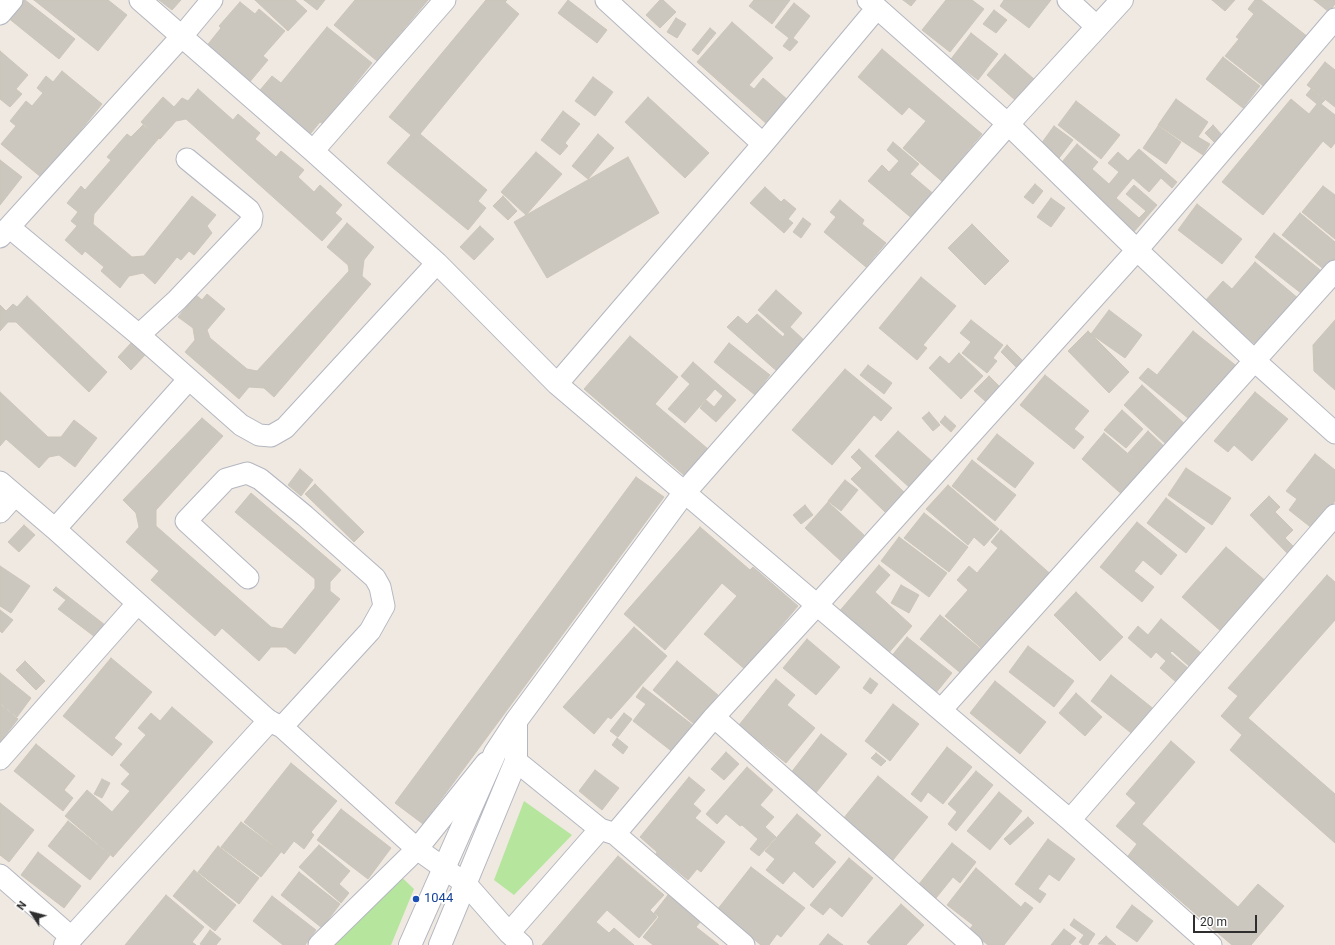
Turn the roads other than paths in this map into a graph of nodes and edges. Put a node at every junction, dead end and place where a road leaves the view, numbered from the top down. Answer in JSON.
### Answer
{"nodes":[{"id":1,"x":12,"y":0,"type":"edge"},
{"id":2,"x":140,"y":0,"type":"edge"},
{"id":3,"x":212,"y":0,"type":"edge"},
{"id":4,"x":445,"y":0,"type":"edge"},
{"id":5,"x":606,"y":0,"type":"edge"},
{"id":6,"x":1068,"y":0,"type":"edge"},
{"id":7,"x":1122,"y":0,"type":"edge"},
{"id":8,"x":873,"y":4,"type":"edge"},
{"id":9,"x":0,"y":14,"type":"edge"},
{"id":10,"x":1335,"y":19,"type":"edge"},
{"id":11,"x":1097,"y":27,"type":"junction"},
{"id":12,"x":182,"y":36,"type":"junction"},
{"id":13,"x":1008,"y":124,"type":"junction"},
{"id":14,"x":762,"y":144,"type":"junction"},
{"id":15,"x":313,"y":151,"type":"junction"},
{"id":16,"x":188,"y":159,"type":"dead end"},
{"id":17,"x":5,"y":232,"type":"edge"},
{"id":18,"x":1137,"y":250,"type":"junction"},
{"id":19,"x":437,"y":263,"type":"junction"},
{"id":20,"x":1335,"y":271,"type":"edge"},
{"id":21,"x":139,"y":335,"type":"junction"},
{"id":22,"x":1255,"y":361,"type":"junction"},
{"id":23,"x":189,"y":379,"type":"junction"},
{"id":24,"x":556,"y":384,"type":"junction"},
{"id":25,"x":1335,"y":433,"type":"edge"},
{"id":26,"x":7,"y":489,"type":"edge"},
{"id":27,"x":684,"y":493,"type":"junction"},
{"id":28,"x":0,"y":512,"type":"edge"},
{"id":29,"x":1335,"y":515,"type":"edge"},
{"id":30,"x":54,"y":528,"type":"junction"},
{"id":31,"x":248,"y":578,"type":"dead end"},
{"id":32,"x":137,"y":604,"type":"junction"},
{"id":33,"x":817,"y":606,"type":"junction"},
{"id":34,"x":941,"y":710,"type":"junction"},
{"id":35,"x":714,"y":717,"type":"junction"},
{"id":36,"x":516,"y":721,"type":"junction"},
{"id":37,"x":275,"y":724,"type":"junction"},
{"id":38,"x":495,"y":753,"type":"junction"},
{"id":39,"x":0,"y":759,"type":"edge"},
{"id":40,"x":516,"y":761,"type":"junction"},
{"id":41,"x":1070,"y":820,"type":"junction"},
{"id":42,"x":608,"y":831,"type":"junction"},
{"id":43,"x":417,"y":849,"type":"junction"},
{"id":44,"x":444,"y":868,"type":"junction"},
{"id":45,"x":0,"y":875,"type":"edge"},
{"id":46,"x":466,"y":884,"type":"junction"},
{"id":47,"x":515,"y":939,"type":"edge"},
{"id":48,"x":68,"y":941,"type":"edge"},
{"id":49,"x":319,"y":945,"type":"edge"},
{"id":50,"x":410,"y":945,"type":"edge"},
{"id":51,"x":440,"y":945,"type":"edge"},
{"id":52,"x":744,"y":945,"type":"edge"},
{"id":53,"x":972,"y":945,"type":"edge"},
{"id":54,"x":1211,"y":945,"type":"edge"}],
"edges":[{"from":1,"to":9,"type":"street"},
{"from":2,"to":12,"type":"street"},
{"from":3,"to":12,"type":"street"},
{"from":4,"to":15,"type":"street"},
{"from":5,"to":14,"type":"street"},
{"from":6,"to":11,"type":"street"},
{"from":7,"to":11,"type":"main road"},
{"from":8,"to":13,"type":"street"},
{"from":8,"to":14,"type":"street"},
{"from":10,"to":18,"type":"street"},
{"from":11,"to":13,"type":"main road"},
{"from":12,"to":15,"type":"street"},
{"from":12,"to":17,"type":"street"},
{"from":13,"to":18,"type":"street"},
{"from":13,"to":27,"type":"main road"},
{"from":14,"to":24,"type":"street"},
{"from":15,"to":19,"type":"street"},
{"from":16,"to":21,"type":"street"},
{"from":17,"to":21,"type":"street"},
{"from":18,"to":22,"type":"street"},
{"from":18,"to":33,"type":"street"},
{"from":19,"to":23,"type":"street"},
{"from":19,"to":24,"type":"street"},
{"from":20,"to":22,"type":"street"},
{"from":21,"to":23,"type":"street"},
{"from":22,"to":25,"type":"street"},
{"from":22,"to":34,"type":"street"},
{"from":23,"to":30,"type":"street"},
{"from":24,"to":27,"type":"street"},
{"from":26,"to":28,"type":"street"},
{"from":26,"to":30,"type":"street"},
{"from":27,"to":33,"type":"street"},
{"from":27,"to":36,"type":"main road"},
{"from":29,"to":41,"type":"street"},
{"from":30,"to":32,"type":"street"},
{"from":31,"to":37,"type":"street"},
{"from":32,"to":37,"type":"street"},
{"from":32,"to":39,"type":"street"},
{"from":33,"to":34,"type":"street"},
{"from":33,"to":35,"type":"street"},
{"from":34,"to":41,"type":"street"},
{"from":35,"to":42,"type":"street"},
{"from":35,"to":53,"type":"street"},
{"from":36,"to":38,"type":"main road"},
{"from":36,"to":40,"type":"main road"},
{"from":37,"to":43,"type":"street"},
{"from":37,"to":48,"type":"main road"},
{"from":38,"to":43,"type":"street"},
{"from":38,"to":44,"type":"main road"},
{"from":40,"to":42,"type":"street"},
{"from":40,"to":46,"type":"main road"},
{"from":41,"to":54,"type":"street"},
{"from":42,"to":47,"type":"street"},
{"from":42,"to":52,"type":"street"},
{"from":43,"to":44,"type":"street"},
{"from":43,"to":49,"type":"street"},
{"from":44,"to":46,"type":"street"},
{"from":44,"to":50,"type":"main road"},
{"from":45,"to":48,"type":"street"},
{"from":46,"to":47,"type":"street"},
{"from":46,"to":51,"type":"main road"}]}
